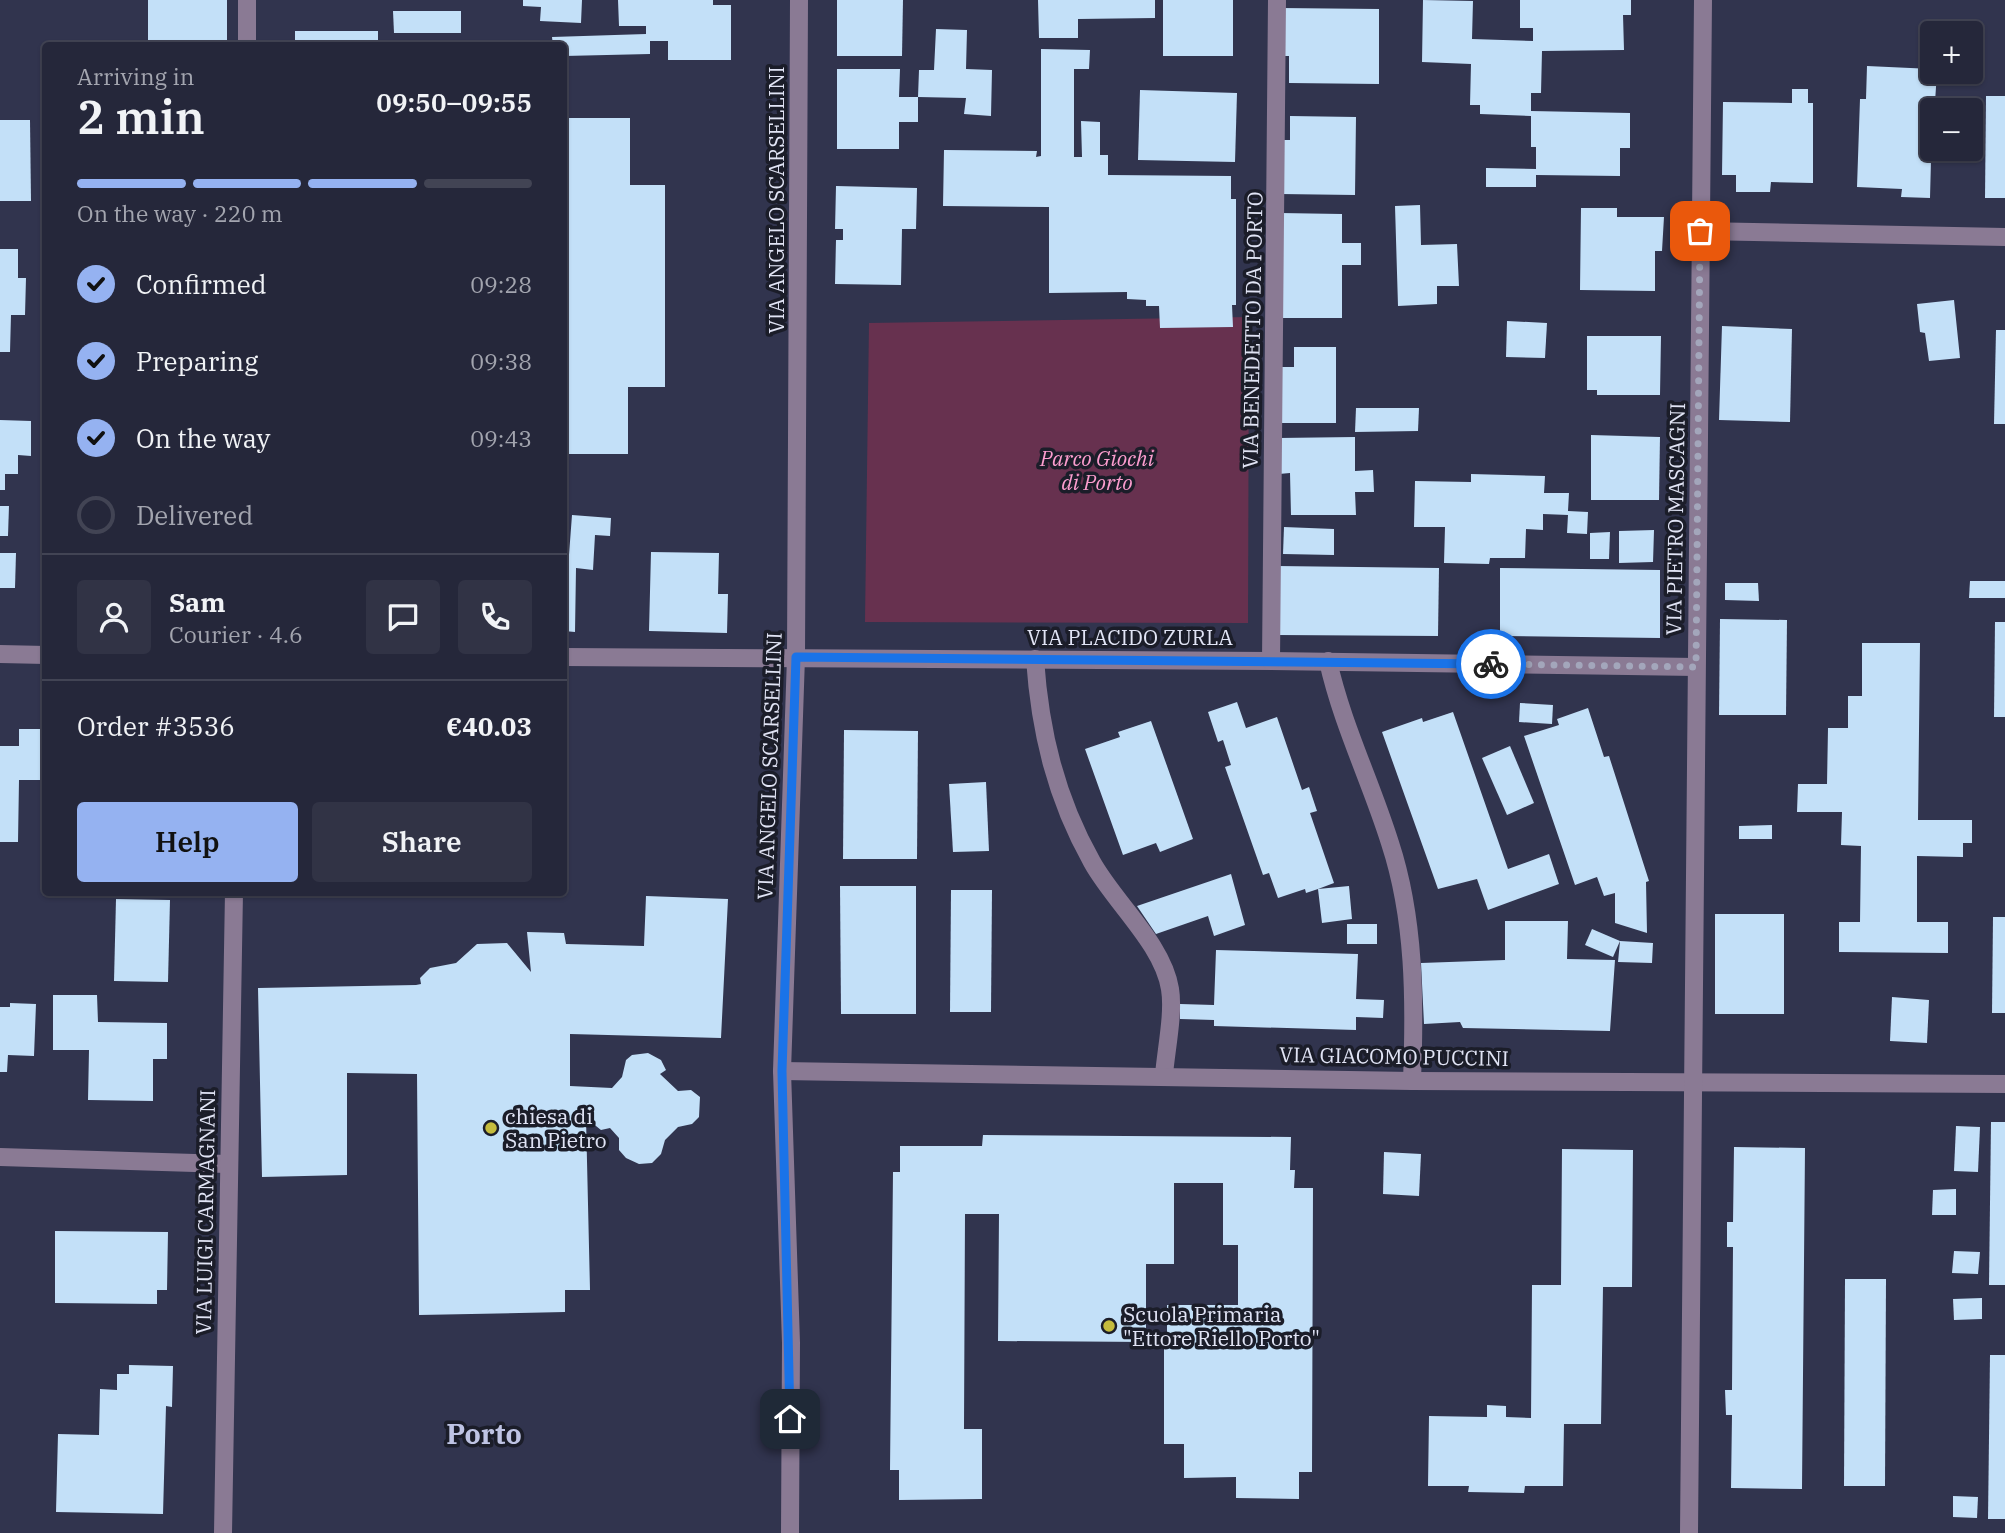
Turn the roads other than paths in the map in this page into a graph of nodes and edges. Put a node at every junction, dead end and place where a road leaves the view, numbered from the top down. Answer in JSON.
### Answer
{"nodes":[{"id":1,"x":247,"y":0,"type":"edge"},
{"id":2,"x":799,"y":0,"type":"edge"},
{"id":3,"x":1278,"y":0,"type":"edge"},
{"id":4,"x":1703,"y":0,"type":"edge"},
{"id":5,"x":247,"y":42,"type":"edge"},
{"id":6,"x":1700,"y":231,"type":"junction"},
{"id":7,"x":2005,"y":237,"type":"edge"},
{"id":8,"x":0,"y":654,"type":"edge"},
{"id":9,"x":42,"y":655,"type":"edge"},
{"id":10,"x":567,"y":657,"type":"edge"},
{"id":11,"x":796,"y":657,"type":"junction"},
{"id":12,"x":1035,"y":659,"type":"junction"},
{"id":13,"x":1272,"y":661,"type":"junction"},
{"id":14,"x":1328,"y":661,"type":"junction"},
{"id":15,"x":1696,"y":667,"type":"junction"},
{"id":16,"x":234,"y":896,"type":"edge"},
{"id":17,"x":782,"y":1071,"type":"junction"},
{"id":18,"x":1164,"y":1075,"type":"junction"},
{"id":19,"x":1412,"y":1080,"type":"junction"},
{"id":20,"x":1695,"y":1080,"type":"junction"},
{"id":21,"x":2005,"y":1084,"type":"edge"},
{"id":22,"x":0,"y":1157,"type":"edge"},
{"id":23,"x":227,"y":1164,"type":"junction"},
{"id":24,"x":223,"y":1533,"type":"edge"},
{"id":25,"x":790,"y":1533,"type":"edge"},
{"id":26,"x":1689,"y":1533,"type":"edge"}],
"edges":[{"from":1,"to":5,"type":"street"},
{"from":2,"to":11,"type":"street","name":"VIA ANGELO SCARSELLINI"},
{"from":3,"to":13,"type":"street","name":"VIA BENEDETTO DA PORTO"},
{"from":4,"to":6,"type":"street","name":"VIA PIETRO MASCAGNI"},
{"from":6,"to":7,"type":"street"},
{"from":6,"to":15,"type":"street","name":"VIA PIETRO MASCAGNI"},
{"from":8,"to":9,"type":"street"},
{"from":10,"to":11,"type":"street","name":"VIA PLACIDO ZURLA"},
{"from":11,"to":12,"type":"street","name":"VIA PLACIDO ZURLA"},
{"from":11,"to":17,"type":"street","name":"VIA ANGELO SCARSELLINI"},
{"from":12,"to":13,"type":"street","name":"VIA PLACIDO ZURLA"},
{"from":12,"to":18,"type":"street"},
{"from":13,"to":14,"type":"street","name":"VIA PLACIDO ZURLA"},
{"from":14,"to":15,"type":"street","name":"VIA PLACIDO ZURLA"},
{"from":14,"to":19,"type":"street"},
{"from":15,"to":20,"type":"street","name":"VIA PIETRO MASCAGNI"},
{"from":16,"to":23,"type":"street","name":"VIA LUIGI CARMAGNANI"},
{"from":17,"to":18,"type":"street","name":"VIA GIACOMO PUCCINI"},
{"from":17,"to":25,"type":"street","name":"VIA ANGELO SCARSELLINI"},
{"from":18,"to":19,"type":"street","name":"VIA GIACOMO PUCCINI"},
{"from":19,"to":20,"type":"street","name":"VIA GIACOMO PUCCINI"},
{"from":20,"to":21,"type":"street","name":"VIA GIACOMO PUCCINI"},
{"from":20,"to":26,"type":"street","name":"VIA PIETRO MASCAGNI"},
{"from":22,"to":23,"type":"street"},
{"from":23,"to":24,"type":"street","name":"VIA LUIGI CARMAGNANI"}]}
